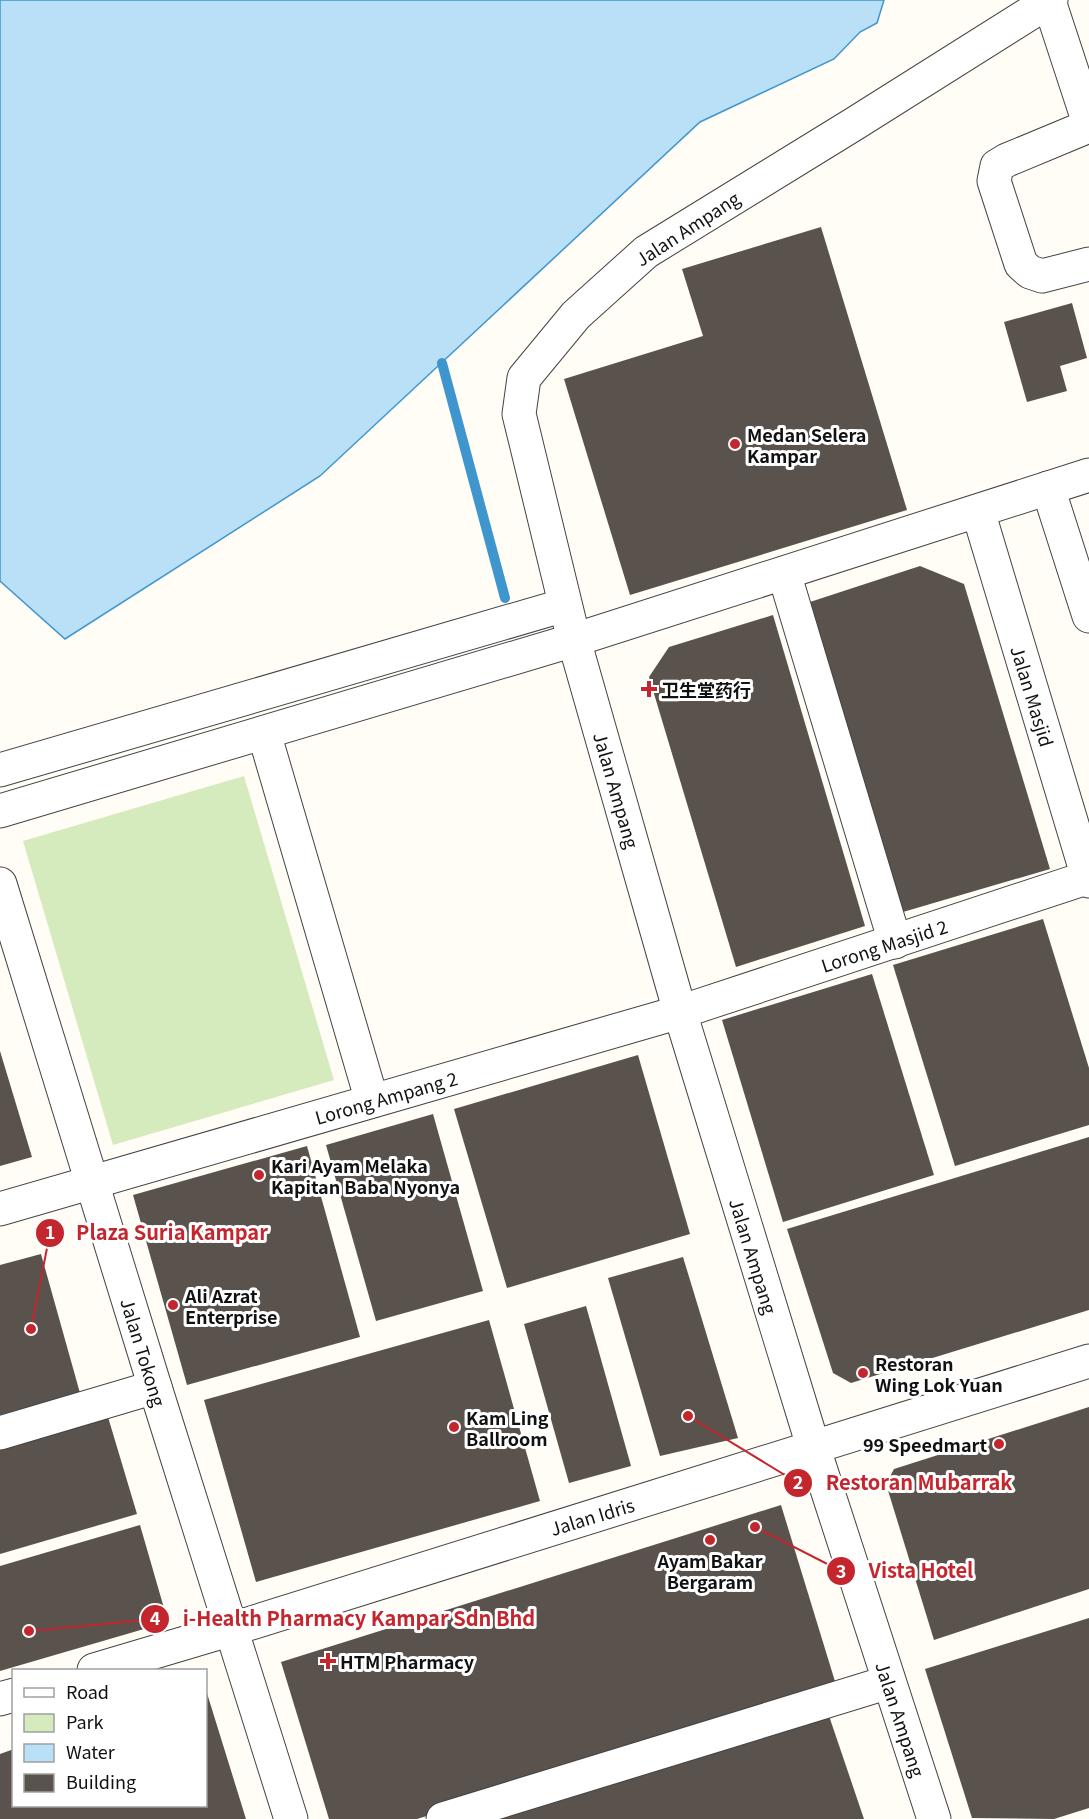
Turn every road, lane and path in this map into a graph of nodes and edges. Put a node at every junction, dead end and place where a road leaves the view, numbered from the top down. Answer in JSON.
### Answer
{"nodes":[{"id":1,"x":1050,"y":1,"type":"edge"},
{"id":2,"x":1089,"y":125,"type":"edge"},
{"id":3,"x":1089,"y":264,"type":"edge"},
{"id":4,"x":1089,"y":474,"type":"edge"},
{"id":5,"x":1048,"y":488,"type":"junction"},
{"id":6,"x":978,"y":511,"type":"junction"},
{"id":7,"x":784,"y":573,"type":"junction"},
{"id":8,"x":565,"y":605,"type":"junction"},
{"id":9,"x":1089,"y":616,"type":"edge"},
{"id":10,"x":574,"y":640,"type":"junction"},
{"id":11,"x":264,"y":733,"type":"junction"},
{"id":12,"x":0,"y":770,"type":"edge"},
{"id":13,"x":0,"y":811,"type":"edge"},
{"id":14,"x":1089,"y":878,"type":"edge"},
{"id":15,"x":0,"y":884,"type":"edge"},
{"id":16,"x":7,"y":931,"type":"edge"},
{"id":17,"x":895,"y":942,"type":"junction"},
{"id":18,"x":680,"y":1012,"type":"junction"},
{"id":19,"x":372,"y":1101,"type":"junction"},
{"id":20,"x":92,"y":1182,"type":"junction"},
{"id":21,"x":0,"y":1209,"type":"edge"},
{"id":22,"x":1089,"y":1361,"type":"edge"},
{"id":23,"x":155,"y":1387,"type":"junction"},
{"id":24,"x":0,"y":1433,"type":"edge"},
{"id":25,"x":813,"y":1446,"type":"junction"},
{"id":26,"x":232,"y":1629,"type":"junction"},
{"id":27,"x":101,"y":1669,"type":"edge"},
{"id":28,"x":889,"y":1682,"type":"junction"},
{"id":29,"x":291,"y":1819,"type":"edge"},
{"id":30,"x":443,"y":1819,"type":"edge"},
{"id":31,"x":934,"y":1819,"type":"edge"}],
"edges":[{"from":1,"to":2,"type":"street"},
{"from":1,"to":8,"type":"street","name":"Jalan Ampang"},
{"from":2,"to":3,"type":"street"},
{"from":4,"to":5,"type":"street"},
{"from":5,"to":6,"type":"street"},
{"from":5,"to":9,"type":"street"},
{"from":6,"to":7,"type":"street"},
{"from":6,"to":14,"type":"street","name":"Jalan Masjid"},
{"from":7,"to":10,"type":"street"},
{"from":7,"to":17,"type":"street"},
{"from":8,"to":10,"type":"street","name":"Jalan Ampang"},
{"from":8,"to":12,"type":"street"},
{"from":10,"to":11,"type":"street"},
{"from":10,"to":18,"type":"street","name":"Jalan Ampang"},
{"from":11,"to":13,"type":"street"},
{"from":11,"to":19,"type":"street"},
{"from":14,"to":17,"type":"street","name":"Lorong Masjid 2"},
{"from":15,"to":16,"type":"street","name":"Jalan Tokong"},
{"from":16,"to":20,"type":"street","name":"Jalan Tokong"},
{"from":17,"to":18,"type":"street","name":"Lorong Masjid 2"},
{"from":18,"to":19,"type":"street","name":"Lorong Ampang 2"},
{"from":18,"to":25,"type":"street","name":"Jalan Ampang"},
{"from":19,"to":20,"type":"street","name":"Lorong Ampang 2"},
{"from":20,"to":21,"type":"street","name":"Lorong Ampang 2"},
{"from":20,"to":23,"type":"street","name":"Jalan Tokong"},
{"from":22,"to":25,"type":"street","name":"Jalan Idris"},
{"from":23,"to":24,"type":"street"},
{"from":23,"to":26,"type":"street","name":"Jalan Tokong"},
{"from":25,"to":26,"type":"street","name":"Jalan Idris"},
{"from":25,"to":28,"type":"street","name":"Jalan Ampang"},
{"from":26,"to":27,"type":"street","name":"Jalan Idris"},
{"from":26,"to":29,"type":"street","name":"Jalan Tokong"},
{"from":28,"to":30,"type":"street"},
{"from":28,"to":31,"type":"street","name":"Jalan Ampang"}]}
